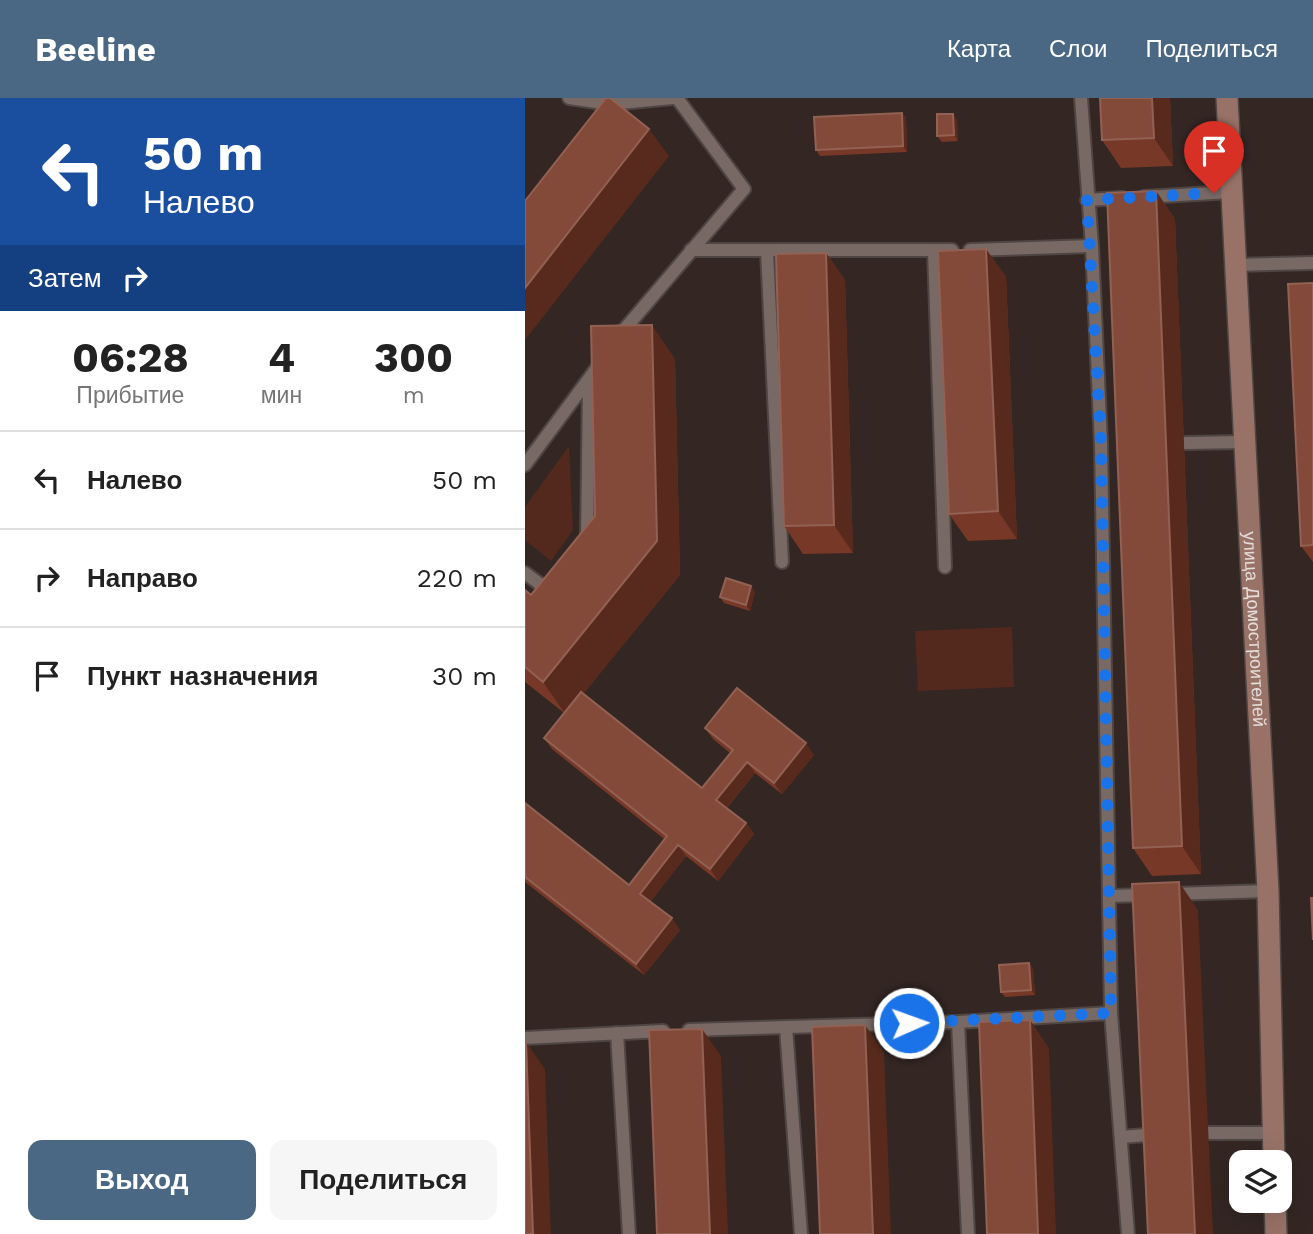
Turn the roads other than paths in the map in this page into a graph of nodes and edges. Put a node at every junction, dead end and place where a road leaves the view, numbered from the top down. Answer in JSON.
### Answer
{"nodes":[{"id":1,"x":569,"y":98,"type":"edge"},
{"id":2,"x":675,"y":98,"type":"edge"},
{"id":3,"x":1081,"y":98,"type":"edge"},
{"id":4,"x":1227,"y":98,"type":"edge"},
{"id":5,"x":1231,"y":192,"type":"junction"},
{"id":6,"x":1087,"y":200,"type":"junction"},
{"id":7,"x":1092,"y":246,"type":"junction"},
{"id":8,"x":691,"y":250,"type":"junction"},
{"id":9,"x":767,"y":251,"type":"junction"},
{"id":10,"x":934,"y":251,"type":"junction"},
{"id":11,"x":1313,"y":263,"type":"edge"},
{"id":12,"x":1235,"y":265,"type":"junction"},
{"id":13,"x":589,"y":380,"type":"junction"},
{"id":14,"x":1243,"y":442,"type":"junction"},
{"id":15,"x":1184,"y":443,"type":"dead end"},
{"id":16,"x":525,"y":465,"type":"edge"},
{"id":17,"x":580,"y":552,"type":"edge"},
{"id":18,"x":782,"y":562,"type":"dead end"},
{"id":19,"x":945,"y":566,"type":"dead end"},
{"id":20,"x":525,"y":573,"type":"edge"},
{"id":21,"x":559,"y":584,"type":"edge"},
{"id":22,"x":1268,"y":891,"type":"junction"},
{"id":23,"x":1109,"y":896,"type":"junction"},
{"id":24,"x":1111,"y":1013,"type":"junction"},
{"id":25,"x":958,"y":1022,"type":"junction"},
{"id":26,"x":786,"y":1027,"type":"junction"},
{"id":27,"x":617,"y":1033,"type":"junction"},
{"id":28,"x":525,"y":1038,"type":"edge"},
{"id":29,"x":1273,"y":1132,"type":"junction"},
{"id":30,"x":1208,"y":1133,"type":"dead end"},
{"id":31,"x":1161,"y":1134,"type":"edge"},
{"id":32,"x":1121,"y":1137,"type":"junction"},
{"id":33,"x":1274,"y":1150,"type":"edge"},
{"id":34,"x":1275,"y":1213,"type":"edge"},
{"id":35,"x":629,"y":1234,"type":"edge"},
{"id":36,"x":801,"y":1234,"type":"edge"},
{"id":37,"x":968,"y":1234,"type":"edge"},
{"id":38,"x":1128,"y":1234,"type":"edge"},
{"id":39,"x":1276,"y":1234,"type":"edge"}],
"edges":[{"from":1,"to":2,"type":"lane"},
{"from":2,"to":8,"type":"lane"},
{"from":3,"to":6,"type":"lane"},
{"from":4,"to":5,"type":"street","name":"улица Домостроителей"},
{"from":5,"to":6,"type":"lane"},
{"from":5,"to":12,"type":"street","name":"улица Домостроителей"},
{"from":6,"to":7,"type":"lane"},
{"from":7,"to":10,"type":"lane"},
{"from":7,"to":23,"type":"lane"},
{"from":8,"to":9,"type":"lane"},
{"from":8,"to":13,"type":"lane"},
{"from":9,"to":10,"type":"lane"},
{"from":9,"to":18,"type":"lane"},
{"from":10,"to":19,"type":"lane"},
{"from":11,"to":12,"type":"lane"},
{"from":12,"to":14,"type":"street","name":"улица Домостроителей"},
{"from":13,"to":16,"type":"lane"},
{"from":13,"to":17,"type":"lane"},
{"from":14,"to":15,"type":"lane"},
{"from":14,"to":22,"type":"street","name":"улица Домостроителей"},
{"from":20,"to":21,"type":"lane"},
{"from":22,"to":23,"type":"lane"},
{"from":22,"to":29,"type":"street","name":"улица Домостроителей"},
{"from":23,"to":24,"type":"lane"},
{"from":24,"to":25,"type":"lane"},
{"from":24,"to":32,"type":"lane"},
{"from":25,"to":26,"type":"lane"},
{"from":25,"to":37,"type":"lane"},
{"from":26,"to":27,"type":"lane"},
{"from":26,"to":36,"type":"lane"},
{"from":27,"to":28,"type":"lane"},
{"from":27,"to":35,"type":"lane"},
{"from":29,"to":30,"type":"lane"},
{"from":29,"to":33,"type":"street","name":"улица Домостроителей"},
{"from":31,"to":32,"type":"lane"},
{"from":32,"to":38,"type":"lane"},
{"from":34,"to":39,"type":"street"}]}
